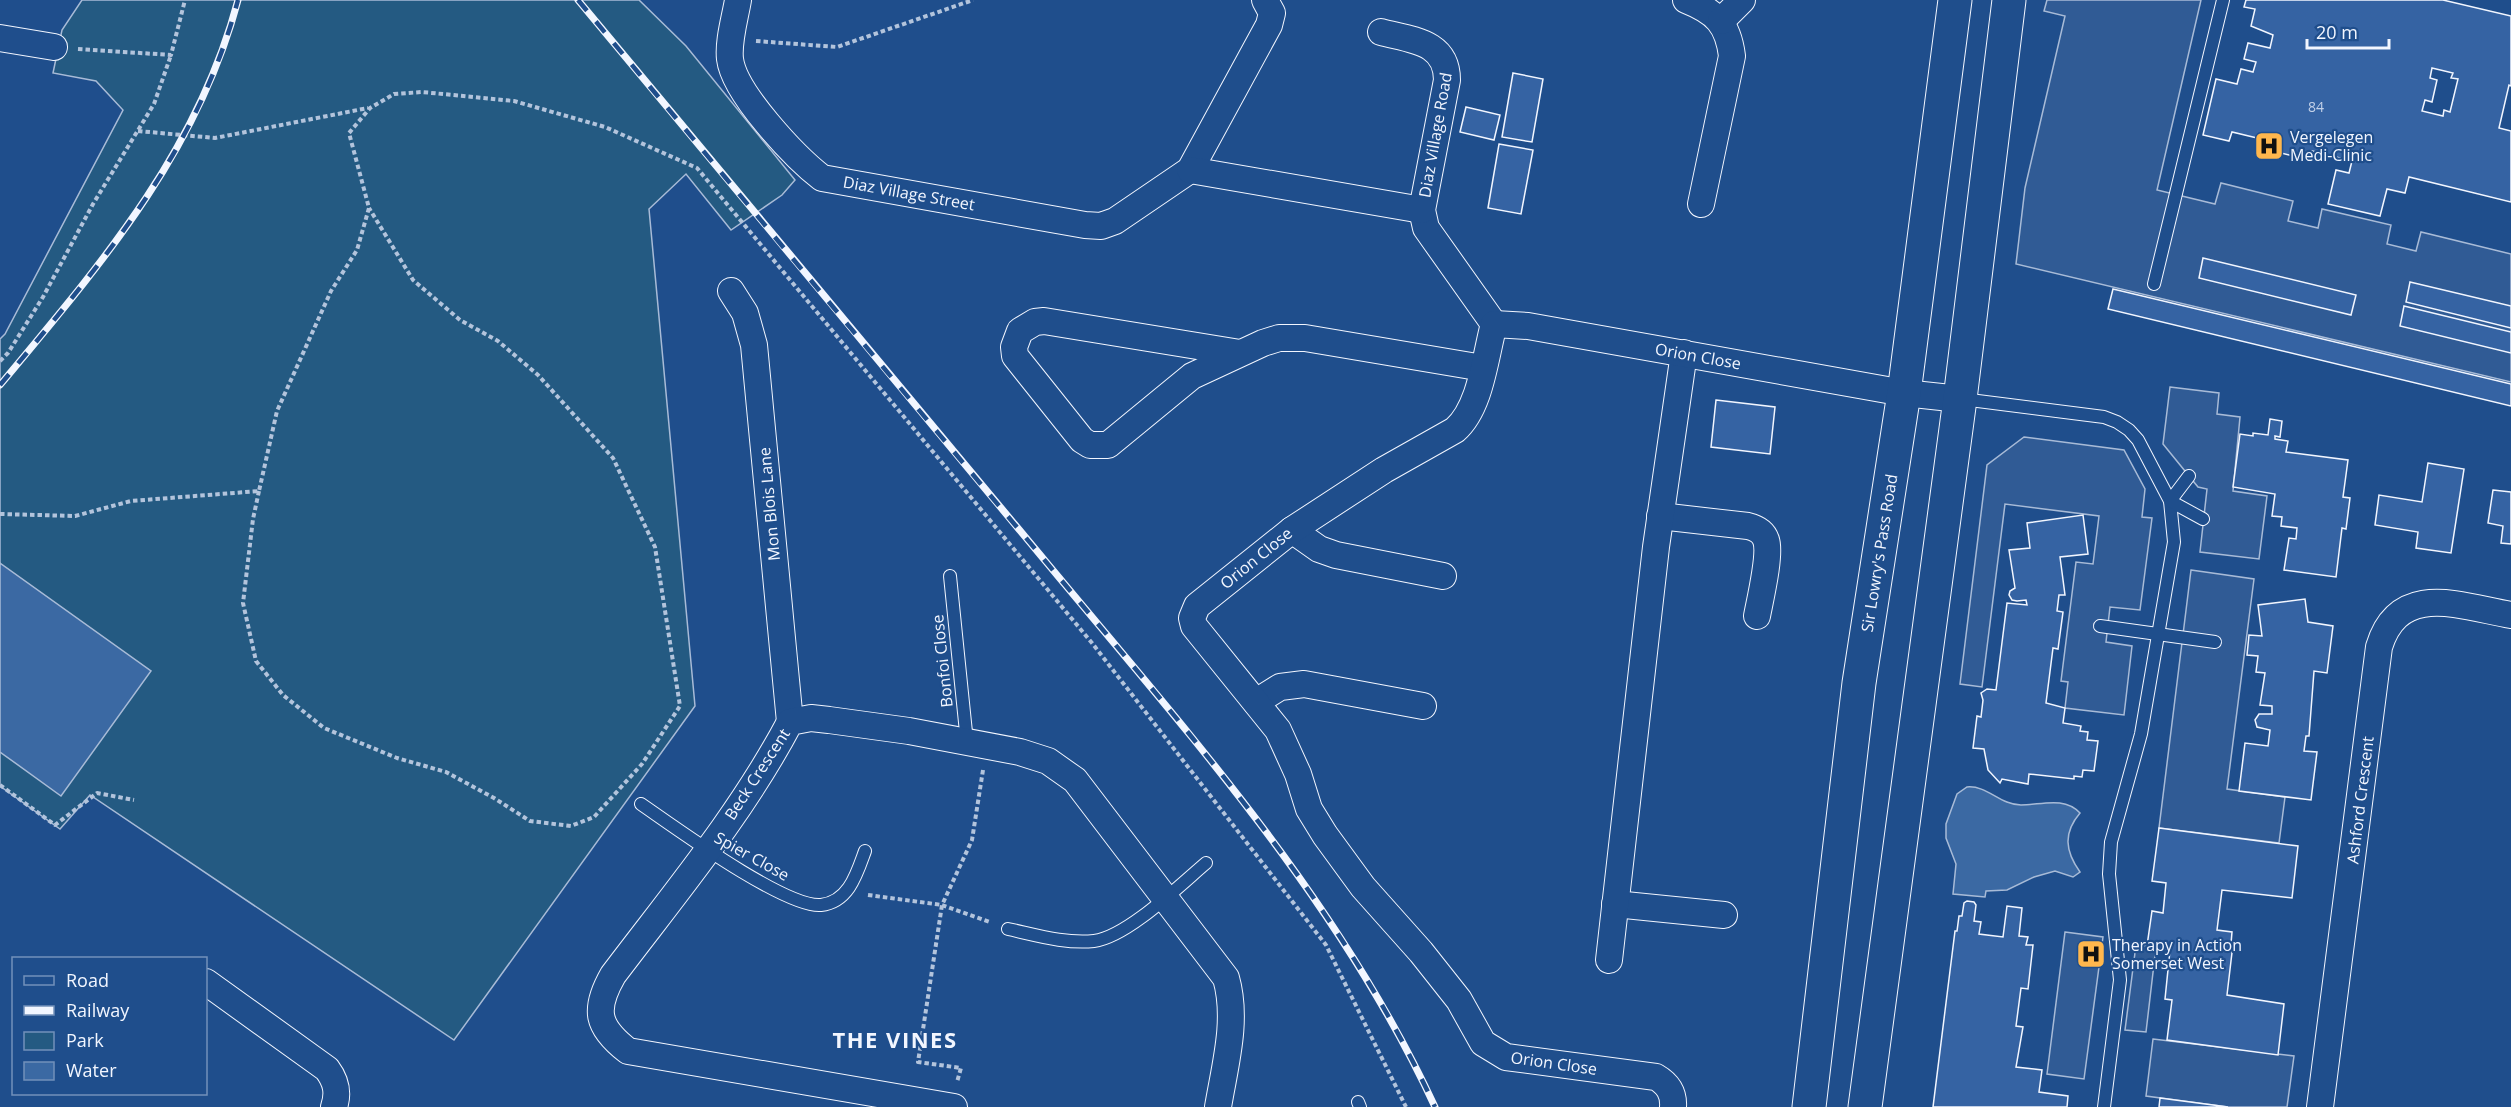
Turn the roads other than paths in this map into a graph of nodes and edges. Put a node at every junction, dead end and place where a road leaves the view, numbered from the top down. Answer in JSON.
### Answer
{"nodes":[{"id":1,"x":738,"y":0,"type":"edge"},
{"id":2,"x":1265,"y":0,"type":"edge"},
{"id":3,"x":1686,"y":0,"type":"edge"},
{"id":4,"x":1742,"y":0,"type":"edge"},
{"id":5,"x":1955,"y":0,"type":"edge"},
{"id":6,"x":2009,"y":0,"type":"edge"},
{"id":7,"x":2223,"y":0,"type":"edge"},
{"id":8,"x":1721,"y":21,"type":"junction"},
{"id":9,"x":1381,"y":32,"type":"dead end"},
{"id":10,"x":0,"y":38,"type":"edge"},
{"id":11,"x":54,"y":47,"type":"road end"},
{"id":12,"x":1190,"y":170,"type":"junction"},
{"id":13,"x":1701,"y":204,"type":"dead end"},
{"id":14,"x":1422,"y":210,"type":"junction"},
{"id":15,"x":2154,"y":284,"type":"dead end"},
{"id":16,"x":731,"y":291,"type":"dead end"},
{"id":17,"x":1494,"y":324,"type":"junction"},
{"id":18,"x":1240,"y":353,"type":"junction"},
{"id":19,"x":1684,"y":353,"type":"junction"},
{"id":20,"x":1483,"y":368,"type":"junction"},
{"id":21,"x":1904,"y":393,"type":"junction"},
{"id":22,"x":1960,"y":399,"type":"junction"},
{"id":23,"x":2189,"y":476,"type":"dead end"},
{"id":24,"x":2170,"y":501,"type":"junction"},
{"id":25,"x":1660,"y":516,"type":"junction"},
{"id":26,"x":2204,"y":519,"type":"dead end"},
{"id":27,"x":1292,"y":530,"type":"junction"},
{"id":28,"x":950,"y":576,"type":"dead end"},
{"id":29,"x":1443,"y":576,"type":"dead end"},
{"id":30,"x":2511,"y":615,"type":"edge"},
{"id":31,"x":1757,"y":616,"type":"dead end"},
{"id":32,"x":2100,"y":626,"type":"dead end"},
{"id":33,"x":2157,"y":634,"type":"junction"},
{"id":34,"x":2215,"y":642,"type":"dead end"},
{"id":35,"x":1256,"y":702,"type":"junction"},
{"id":36,"x":1423,"y":706,"type":"dead end"},
{"id":37,"x":790,"y":722,"type":"junction"},
{"id":38,"x":967,"y":742,"type":"junction"},
{"id":39,"x":641,"y":804,"type":"dead end"},
{"id":40,"x":706,"y":851,"type":"junction"},
{"id":41,"x":865,"y":851,"type":"dead end"},
{"id":42,"x":1206,"y":863,"type":"dead end"},
{"id":43,"x":1164,"y":898,"type":"junction"},
{"id":44,"x":1615,"y":904,"type":"junction"},
{"id":45,"x":1724,"y":915,"type":"dead end"},
{"id":46,"x":1008,"y":929,"type":"road end"},
{"id":47,"x":1609,"y":960,"type":"dead end"},
{"id":48,"x":207,"y":983,"type":"edge"},
{"id":49,"x":941,"y":1106,"type":"edge"},
{"id":50,"x":334,"y":1107,"type":"edge"},
{"id":51,"x":1218,"y":1107,"type":"edge"},
{"id":52,"x":1673,"y":1107,"type":"edge"},
{"id":53,"x":1809,"y":1107,"type":"edge"},
{"id":54,"x":1865,"y":1107,"type":"edge"},
{"id":55,"x":2104,"y":1107,"type":"edge"},
{"id":56,"x":2320,"y":1107,"type":"edge"}],
"edges":[{"from":1,"to":12,"type":"street","name":"Diaz Village Street"},
{"from":2,"to":12,"type":"street","name":"Diaz Village Street"},
{"from":3,"to":8,"type":"street"},
{"from":4,"to":8,"type":"street"},
{"from":5,"to":21,"type":"main road","name":"Sir Lowry's Pass Road"},
{"from":6,"to":22,"type":"main road"},
{"from":7,"to":15,"type":"lane"},
{"from":8,"to":13,"type":"street"},
{"from":9,"to":14,"type":"street","name":"Diaz Village Road"},
{"from":10,"to":11,"type":"street"},
{"from":12,"to":14,"type":"street"},
{"from":14,"to":17,"type":"street"},
{"from":16,"to":37,"type":"street","name":"Mon Blois Lane"},
{"from":17,"to":19,"type":"street","name":"Orion Close"},
{"from":17,"to":20,"type":"street","name":"Orion Close"},
{"from":18,"to":18,"type":"street"},
{"from":18,"to":20,"type":"street"},
{"from":19,"to":21,"type":"street","name":"Orion Close"},
{"from":19,"to":25,"type":"street"},
{"from":20,"to":27,"type":"street","name":"Orion Close"},
{"from":21,"to":22,"type":"street","name":"Orion Close"},
{"from":21,"to":53,"type":"main road","name":"Sir Lowry's Pass Road"},
{"from":22,"to":24,"type":"lane"},
{"from":22,"to":54,"type":"main road"},
{"from":23,"to":24,"type":"lane"},
{"from":24,"to":26,"type":"lane"},
{"from":24,"to":33,"type":"lane"},
{"from":25,"to":31,"type":"street"},
{"from":25,"to":44,"type":"street"},
{"from":27,"to":29,"type":"street"},
{"from":27,"to":35,"type":"street","name":"Orion Close"},
{"from":28,"to":38,"type":"lane","name":"Bonfoi Close"},
{"from":30,"to":56,"type":"street","name":"Ashford Crescent"},
{"from":32,"to":33,"type":"lane"},
{"from":33,"to":34,"type":"lane"},
{"from":33,"to":55,"type":"lane"},
{"from":35,"to":36,"type":"street"},
{"from":35,"to":52,"type":"street","name":"Orion Close"},
{"from":37,"to":38,"type":"street","name":"Beck Crescent"},
{"from":37,"to":40,"type":"street","name":"Beck Crescent"},
{"from":38,"to":43,"type":"street","name":"Beck Crescent"},
{"from":39,"to":40,"type":"lane","name":"Spier Close"},
{"from":40,"to":41,"type":"lane","name":"Spier Close"},
{"from":40,"to":49,"type":"street","name":"Beck Crescent"},
{"from":42,"to":43,"type":"lane"},
{"from":43,"to":46,"type":"lane"},
{"from":43,"to":51,"type":"street","name":"Beck Crescent"},
{"from":44,"to":45,"type":"street"},
{"from":44,"to":47,"type":"street"},
{"from":48,"to":50,"type":"street"}]}
